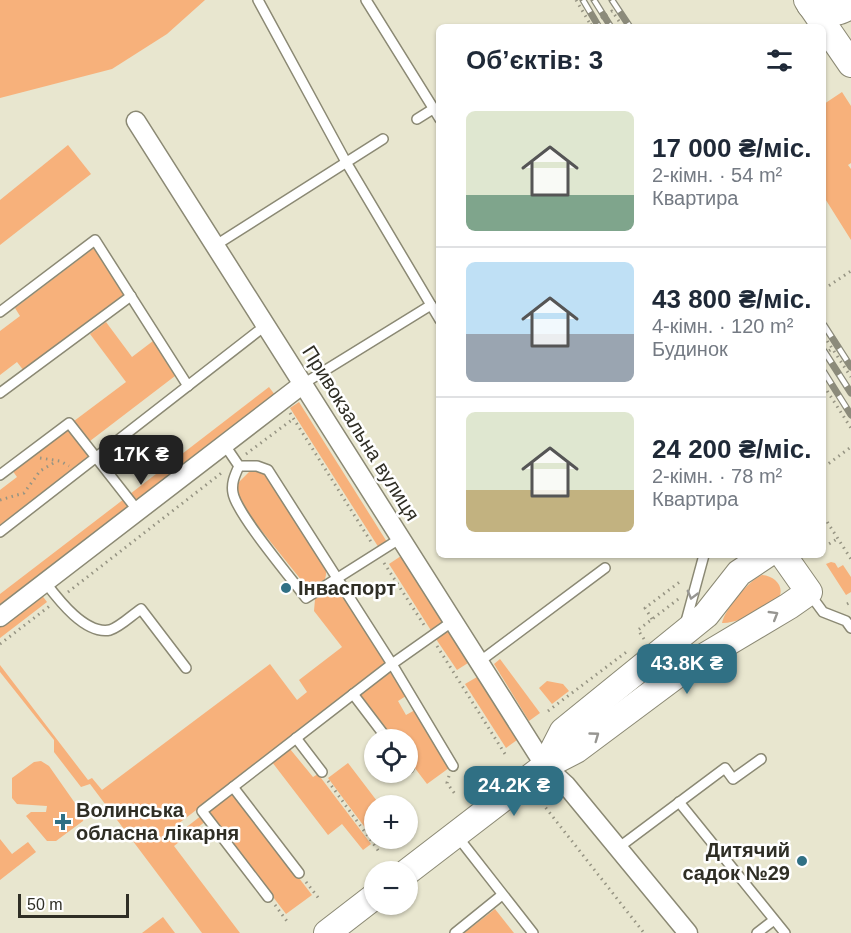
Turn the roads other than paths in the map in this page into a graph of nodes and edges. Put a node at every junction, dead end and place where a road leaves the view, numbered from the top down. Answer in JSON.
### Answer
{"nodes":[{"id":1,"x":258,"y":0,"type":"edge"},
{"id":2,"x":366,"y":0,"type":"edge"},
{"id":3,"x":809,"y":2,"type":"edge"},
{"id":4,"x":851,"y":5,"type":"edge"},
{"id":5,"x":824,"y":24,"type":"edge"},
{"id":6,"x":826,"y":27,"type":"edge"},
{"id":7,"x":851,"y":64,"type":"edge"},
{"id":8,"x":433,"y":109,"type":"junction"},
{"id":9,"x":436,"y":113,"type":"edge"},
{"id":10,"x":417,"y":119,"type":"dead end"},
{"id":11,"x":136,"y":121,"type":"dead end"},
{"id":12,"x":383,"y":139,"type":"dead end"},
{"id":13,"x":346,"y":162,"type":"junction"},
{"id":14,"x":216,"y":245,"type":"junction"},
{"id":15,"x":131,"y":296,"type":"junction"},
{"id":16,"x":430,"y":305,"type":"junction"},
{"id":17,"x":0,"y":312,"type":"edge"},
{"id":18,"x":436,"y":314,"type":"edge"},
{"id":19,"x":266,"y":325,"type":"junction"},
{"id":20,"x":303,"y":384,"type":"junction"},
{"id":21,"x":188,"y":386,"type":"junction"},
{"id":22,"x":0,"y":393,"type":"edge"},
{"id":23,"x":224,"y":444,"type":"junction"},
{"id":24,"x":96,"y":457,"type":"junction"},
{"id":25,"x":238,"y":464,"type":"junction"},
{"id":26,"x":0,"y":474,"type":"edge"},
{"id":27,"x":138,"y":511,"type":"junction"},
{"id":28,"x":0,"y":531,"type":"edge"},
{"id":29,"x":401,"y":538,"type":"junction"},
{"id":30,"x":703,"y":558,"type":"edge"},
{"id":31,"x":762,"y":558,"type":"edge"},
{"id":32,"x":785,"y":558,"type":"edge"},
{"id":33,"x":605,"y":568,"type":"dead end"},
{"id":34,"x":337,"y":578,"type":"junction"},
{"id":35,"x":45,"y":582,"type":"junction"},
{"id":36,"x":809,"y":592,"type":"junction"},
{"id":37,"x":0,"y":617,"type":"edge"},
{"id":38,"x":453,"y":621,"type":"junction"},
{"id":39,"x":851,"y":628,"type":"edge"},
{"id":40,"x":682,"y":636,"type":"junction"},
{"id":41,"x":479,"y":662,"type":"junction"},
{"id":42,"x":392,"y":664,"type":"junction"},
{"id":43,"x":186,"y":668,"type":"dead end"},
{"id":44,"x":353,"y":694,"type":"junction"},
{"id":45,"x":379,"y":729,"type":"edge"},
{"id":46,"x":296,"y":738,"type":"junction"},
{"id":47,"x":761,"y":759,"type":"dead end"},
{"id":48,"x":453,"y":766,"type":"road end"},
{"id":49,"x":545,"y":766,"type":"junction"},
{"id":50,"x":322,"y":772,"type":"road end"},
{"id":51,"x":233,"y":787,"type":"junction"},
{"id":52,"x":679,"y":802,"type":"junction"},
{"id":53,"x":456,"y":834,"type":"junction"},
{"id":54,"x":618,"y":848,"type":"junction"},
{"id":55,"x":418,"y":863,"type":"edge"},
{"id":56,"x":299,"y":873,"type":"road end"},
{"id":57,"x":502,"y":896,"type":"junction"},
{"id":58,"x":268,"y":897,"type":"road end"},
{"id":59,"x":364,"y":906,"type":"edge"},
{"id":60,"x":774,"y":920,"type":"junction"},
{"id":61,"x":341,"y":926,"type":"edge"},
{"id":62,"x":455,"y":933,"type":"edge"},
{"id":63,"x":533,"y":933,"type":"edge"},
{"id":64,"x":688,"y":933,"type":"edge"},
{"id":65,"x":757,"y":933,"type":"edge"},
{"id":66,"x":785,"y":933,"type":"edge"}],
"edges":[{"from":1,"to":13,"type":"lane"},
{"from":2,"to":8,"type":"lane"},
{"from":3,"to":4,"type":"street"},
{"from":3,"to":5,"type":"street"},
{"from":6,"to":7,"type":"street"},
{"from":8,"to":9,"type":"lane"},
{"from":8,"to":10,"type":"lane"},
{"from":11,"to":14,"type":"street","name":"Привокзальна вулиця"},
{"from":12,"to":13,"type":"lane"},
{"from":13,"to":14,"type":"lane"},
{"from":13,"to":16,"type":"lane"},
{"from":14,"to":19,"type":"street","name":"Привокзальна вулиця"},
{"from":15,"to":17,"type":"lane"},
{"from":15,"to":21,"type":"lane"},
{"from":15,"to":22,"type":"lane"},
{"from":16,"to":18,"type":"lane"},
{"from":16,"to":20,"type":"lane"},
{"from":19,"to":20,"type":"street","name":"Привокзальна вулиця"},
{"from":19,"to":21,"type":"lane"},
{"from":20,"to":23,"type":"street"},
{"from":20,"to":29,"type":"street","name":"Привокзальна вулиця"},
{"from":21,"to":24,"type":"lane"},
{"from":23,"to":25,"type":"lane"},
{"from":23,"to":27,"type":"street"},
{"from":24,"to":26,"type":"lane"},
{"from":24,"to":27,"type":"lane"},
{"from":24,"to":28,"type":"lane"},
{"from":25,"to":34,"type":"lane"},
{"from":25,"to":34,"type":"lane"},
{"from":27,"to":35,"type":"street"},
{"from":29,"to":34,"type":"lane"},
{"from":29,"to":38,"type":"street","name":"Привокзальна вулиця"},
{"from":30,"to":40,"type":"lane","one_way":true},
{"from":31,"to":40,"type":"street"},
{"from":32,"to":36,"type":"street"},
{"from":33,"to":41,"type":"lane"},
{"from":34,"to":42,"type":"lane"},
{"from":35,"to":37,"type":"street"},
{"from":35,"to":43,"type":"lane"},
{"from":36,"to":39,"type":"lane"},
{"from":49,"to":36,"type":"street","one_way":true},
{"from":38,"to":41,"type":"street","name":"Привокзальна вулиця"},
{"from":38,"to":42,"type":"lane"},
{"from":40,"to":49,"type":"street"},
{"from":41,"to":49,"type":"street","name":"Привокзальна вулиця"},
{"from":42,"to":44,"type":"lane"},
{"from":42,"to":48,"type":"lane"},
{"from":44,"to":45,"type":"lane"},
{"from":44,"to":46,"type":"lane"},
{"from":46,"to":50,"type":"lane"},
{"from":46,"to":51,"type":"lane"},
{"from":47,"to":52,"type":"lane"},
{"from":49,"to":53,"type":"street"},
{"from":49,"to":54,"type":"street","name":"Привокзальна вулиця"},
{"from":51,"to":56,"type":"lane"},
{"from":51,"to":58,"type":"lane"},
{"from":52,"to":54,"type":"lane"},
{"from":52,"to":60,"type":"lane"},
{"from":53,"to":55,"type":"street"},
{"from":53,"to":57,"type":"lane"},
{"from":54,"to":64,"type":"street","name":"Привокзальна вулиця"},
{"from":57,"to":62,"type":"lane"},
{"from":57,"to":63,"type":"lane"},
{"from":59,"to":61,"type":"street"},
{"from":60,"to":65,"type":"lane"},
{"from":60,"to":66,"type":"lane"}]}
